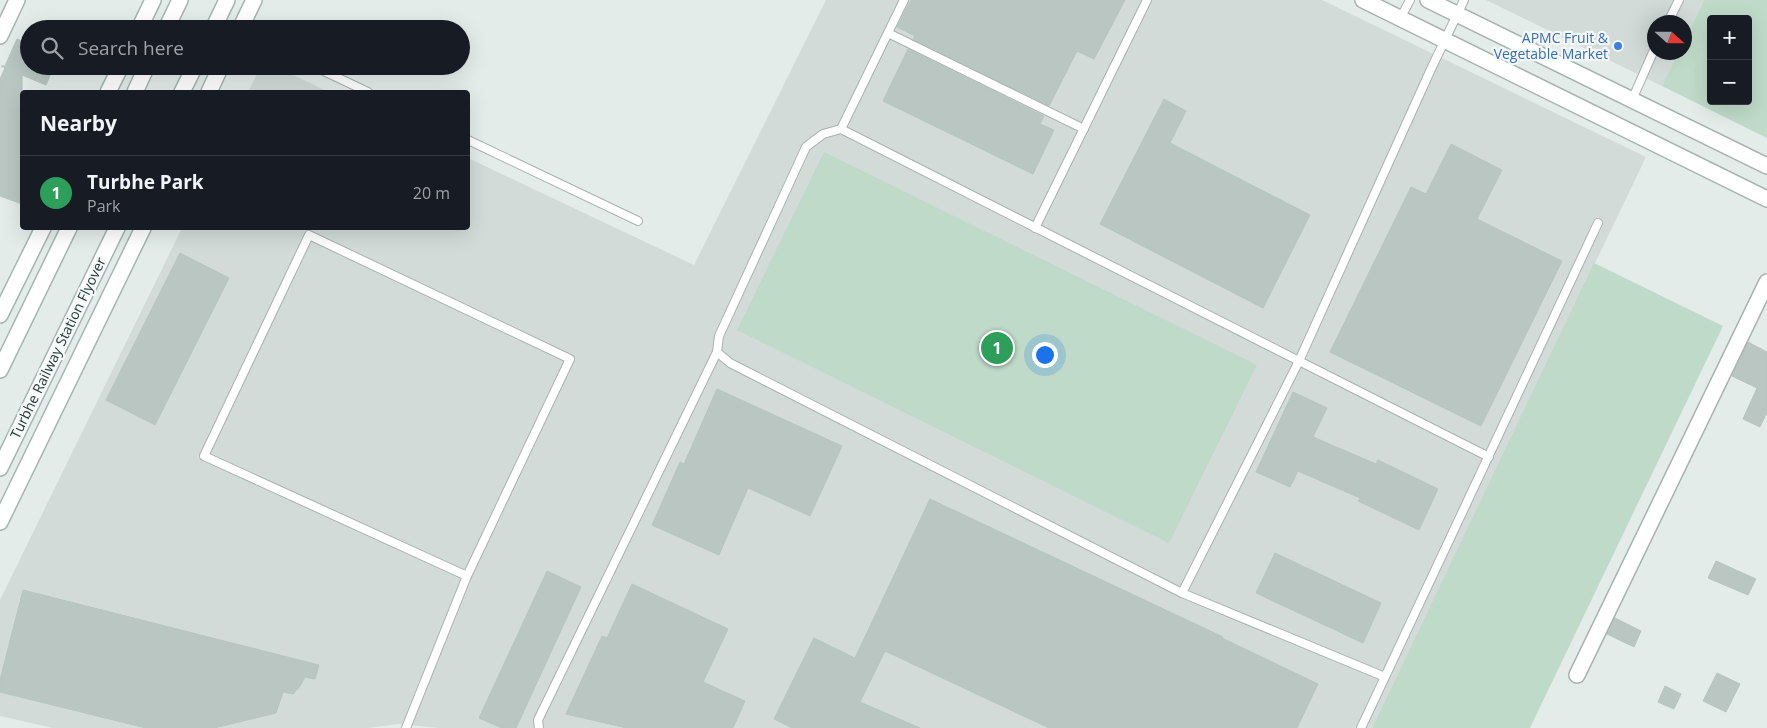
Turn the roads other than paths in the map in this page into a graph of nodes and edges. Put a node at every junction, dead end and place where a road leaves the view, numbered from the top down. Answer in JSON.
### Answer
{"nodes":[{"id":1,"x":17,"y":0,"type":"edge"},
{"id":2,"x":153,"y":0,"type":"edge"},
{"id":3,"x":180,"y":0,"type":"edge"},
{"id":4,"x":227,"y":0,"type":"edge"},
{"id":5,"x":254,"y":0,"type":"edge"},
{"id":6,"x":904,"y":0,"type":"edge"},
{"id":7,"x":1147,"y":0,"type":"edge"},
{"id":8,"x":1363,"y":0,"type":"edge"},
{"id":9,"x":1410,"y":0,"type":"edge"},
{"id":10,"x":1428,"y":0,"type":"edge"},
{"id":11,"x":1464,"y":0,"type":"edge"},
{"id":12,"x":1679,"y":0,"type":"edge"},
{"id":13,"x":1457,"y":14,"type":"junction"},
{"id":14,"x":1672,"y":15,"type":"edge"},
{"id":15,"x":1400,"y":19,"type":"junction"},
{"id":16,"x":143,"y":20,"type":"edge"},
{"id":17,"x":170,"y":20,"type":"edge"},
{"id":18,"x":217,"y":20,"type":"edge"},
{"id":19,"x":244,"y":20,"type":"edge"},
{"id":20,"x":2,"y":28,"type":"edge"},
{"id":21,"x":888,"y":33,"type":"junction"},
{"id":22,"x":1444,"y":40,"type":"junction"},
{"id":23,"x":1650,"y":60,"type":"edge"},
{"id":24,"x":116,"y":75,"type":"edge"},
{"id":25,"x":143,"y":75,"type":"edge"},
{"id":26,"x":190,"y":75,"type":"edge"},
{"id":27,"x":217,"y":75,"type":"edge"},
{"id":28,"x":331,"y":75,"type":"edge"},
{"id":29,"x":109,"y":90,"type":"edge"},
{"id":30,"x":136,"y":90,"type":"edge"},
{"id":31,"x":183,"y":90,"type":"edge"},
{"id":32,"x":210,"y":90,"type":"edge"},
{"id":33,"x":364,"y":90,"type":"edge"},
{"id":34,"x":1632,"y":100,"type":"junction"},
{"id":35,"x":1084,"y":129,"type":"junction"},
{"id":36,"x":841,"y":130,"type":"junction"},
{"id":37,"x":470,"y":141,"type":"edge"},
{"id":38,"x":1767,"y":166,"type":"edge"},
{"id":39,"x":1767,"y":199,"type":"edge"},
{"id":40,"x":638,"y":221,"type":"dead end"},
{"id":41,"x":1598,"y":224,"type":"dead end"},
{"id":42,"x":1035,"y":228,"type":"junction"},
{"id":43,"x":42,"y":230,"type":"edge"},
{"id":44,"x":68,"y":230,"type":"edge"},
{"id":45,"x":116,"y":230,"type":"edge"},
{"id":46,"x":142,"y":230,"type":"edge"},
{"id":47,"x":1767,"y":282,"type":"edge"},
{"id":48,"x":0,"y":315,"type":"edge"},
{"id":49,"x":717,"y":352,"type":"junction"},
{"id":50,"x":1299,"y":362,"type":"junction"},
{"id":51,"x":0,"y":370,"type":"edge"},
{"id":52,"x":1489,"y":457,"type":"junction"},
{"id":53,"x":0,"y":468,"type":"edge"},
{"id":54,"x":0,"y":522,"type":"edge"},
{"id":55,"x":467,"y":576,"type":"junction"},
{"id":56,"x":1182,"y":593,"type":"junction"},
{"id":57,"x":1577,"y":675,"type":"dead end"},
{"id":58,"x":1385,"y":677,"type":"junction"},
{"id":59,"x":406,"y":728,"type":"edge"},
{"id":60,"x":539,"y":728,"type":"edge"},
{"id":61,"x":1361,"y":728,"type":"edge"}],
"edges":[{"from":1,"to":20,"type":"street"},
{"from":2,"to":16,"type":"street"},
{"from":3,"to":17,"type":"street"},
{"from":4,"to":18,"type":"street"},
{"from":5,"to":19,"type":"street"},
{"from":6,"to":21,"type":"lane"},
{"from":7,"to":35,"type":"lane"},
{"from":8,"to":15,"type":"street"},
{"from":9,"to":15,"type":"lane"},
{"from":10,"to":13,"type":"street"},
{"from":11,"to":13,"type":"lane"},
{"from":12,"to":14,"type":"lane"},
{"from":13,"to":22,"type":"lane"},
{"from":13,"to":34,"type":"street"},
{"from":15,"to":22,"type":"street"},
{"from":21,"to":35,"type":"lane"},
{"from":21,"to":36,"type":"lane"},
{"from":22,"to":39,"type":"street"},
{"from":22,"to":50,"type":"lane"},
{"from":23,"to":34,"type":"lane"},
{"from":24,"to":29,"type":"street"},
{"from":25,"to":30,"type":"street"},
{"from":26,"to":31,"type":"street"},
{"from":27,"to":32,"type":"street"},
{"from":28,"to":33,"type":"lane"},
{"from":34,"to":38,"type":"street"},
{"from":35,"to":42,"type":"lane"},
{"from":36,"to":42,"type":"lane"},
{"from":36,"to":49,"type":"lane"},
{"from":37,"to":40,"type":"lane"},
{"from":41,"to":52,"type":"lane"},
{"from":42,"to":50,"type":"lane"},
{"from":43,"to":48,"type":"street"},
{"from":44,"to":51,"type":"street"},
{"from":45,"to":53,"type":"street","name":"Turbhe Railway Station Flyover"},
{"from":46,"to":54,"type":"street"},
{"from":47,"to":57,"type":"street"},
{"from":49,"to":56,"type":"lane"},
{"from":49,"to":60,"type":"lane"},
{"from":50,"to":52,"type":"lane"},
{"from":50,"to":56,"type":"lane"},
{"from":52,"to":58,"type":"lane"},
{"from":55,"to":55,"type":"lane"},
{"from":55,"to":59,"type":"lane"},
{"from":56,"to":58,"type":"lane"},
{"from":58,"to":61,"type":"lane"}]}
